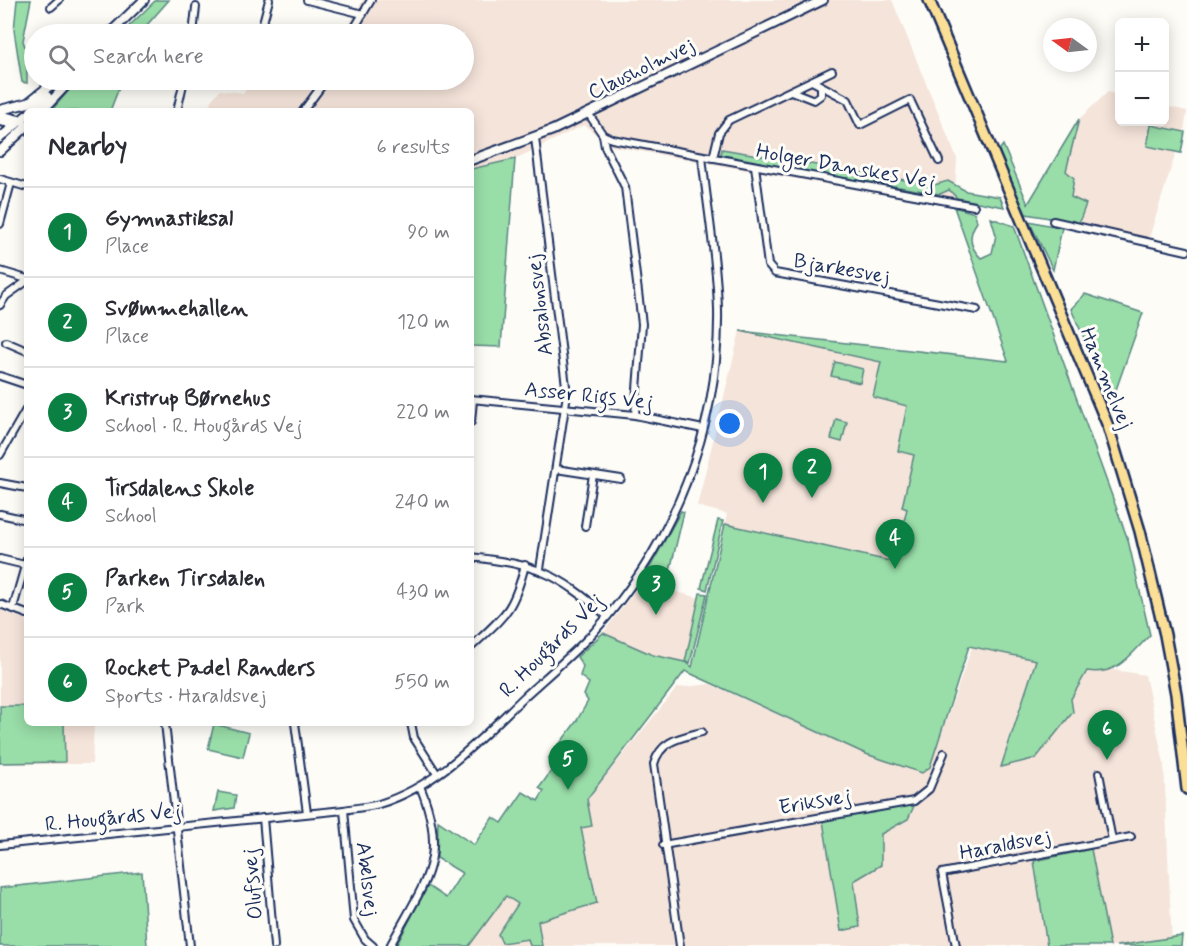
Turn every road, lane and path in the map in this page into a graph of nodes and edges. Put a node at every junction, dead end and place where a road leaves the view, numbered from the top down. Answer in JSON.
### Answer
{"nodes":[{"id":1,"x":59,"y":0,"type":"edge"},
{"id":2,"x":144,"y":0,"type":"edge"},
{"id":3,"x":269,"y":0,"type":"edge"},
{"id":4,"x":307,"y":0,"type":"edge"},
{"id":5,"x":371,"y":0,"type":"edge"},
{"id":6,"x":823,"y":0,"type":"edge"},
{"id":7,"x":929,"y":0,"type":"edge"},
{"id":8,"x":196,"y":7,"type":"dead end"},
{"id":9,"x":51,"y":8,"type":"dead end"},
{"id":10,"x":363,"y":14,"type":"junction"},
{"id":11,"x":119,"y":24,"type":"edge"},
{"id":12,"x":194,"y":24,"type":"edge"},
{"id":13,"x":263,"y":24,"type":"edge"},
{"id":14,"x":357,"y":24,"type":"edge"},
{"id":15,"x":832,"y":71,"type":"dead end"},
{"id":16,"x":812,"y":81,"type":"junction"},
{"id":17,"x":821,"y":87,"type":"junction"},
{"id":18,"x":44,"y":90,"type":"edge"},
{"id":19,"x":52,"y":90,"type":"edge"},
{"id":20,"x":62,"y":90,"type":"edge"},
{"id":21,"x":182,"y":90,"type":"edge"},
{"id":22,"x":319,"y":90,"type":"edge"},
{"id":23,"x":791,"y":91,"type":"junction"},
{"id":24,"x":34,"y":108,"type":"edge"},
{"id":25,"x":45,"y":108,"type":"edge"},
{"id":26,"x":178,"y":108,"type":"edge"},
{"id":27,"x":305,"y":108,"type":"edge"},
{"id":28,"x":0,"y":110,"type":"edge"},
{"id":29,"x":588,"y":113,"type":"junction"},
{"id":30,"x":0,"y":115,"type":"edge"},
{"id":31,"x":0,"y":121,"type":"edge"},
{"id":32,"x":24,"y":124,"type":"edge"},
{"id":33,"x":4,"y":129,"type":"edge"},
{"id":34,"x":603,"y":135,"type":"junction"},
{"id":35,"x":0,"y":138,"type":"edge"},
{"id":36,"x":535,"y":138,"type":"junction"},
{"id":37,"x":0,"y":151,"type":"edge"},
{"id":38,"x":702,"y":156,"type":"junction"},
{"id":39,"x":713,"y":158,"type":"junction"},
{"id":40,"x":474,"y":159,"type":"edge"},
{"id":41,"x":939,"y":161,"type":"dead end"},
{"id":42,"x":755,"y":166,"type":"junction"},
{"id":43,"x":0,"y":179,"type":"edge"},
{"id":44,"x":11,"y":183,"type":"junction"},
{"id":45,"x":24,"y":186,"type":"edge"},
{"id":46,"x":974,"y":206,"type":"dead end"},
{"id":47,"x":1053,"y":222,"type":"dead end"},
{"id":48,"x":0,"y":224,"type":"edge"},
{"id":49,"x":1187,"y":251,"type":"edge"},
{"id":50,"x":0,"y":271,"type":"edge"},
{"id":51,"x":24,"y":279,"type":"edge"},
{"id":52,"x":24,"y":282,"type":"edge"},
{"id":53,"x":0,"y":305,"type":"edge"},
{"id":54,"x":977,"y":310,"type":"dead end"},
{"id":55,"x":6,"y":342,"type":"dead end"},
{"id":56,"x":24,"y":350,"type":"edge"},
{"id":57,"x":0,"y":376,"type":"edge"},
{"id":58,"x":24,"y":384,"type":"edge"},
{"id":59,"x":474,"y":399,"type":"edge"},
{"id":60,"x":566,"y":408,"type":"junction"},
{"id":61,"x":24,"y":413,"type":"edge"},
{"id":62,"x":635,"y":415,"type":"junction"},
{"id":63,"x":703,"y":429,"type":"junction"},
{"id":64,"x":0,"y":455,"type":"edge"},
{"id":65,"x":556,"y":469,"type":"junction"},
{"id":66,"x":593,"y":475,"type":"junction"},
{"id":67,"x":621,"y":479,"type":"dead end"},
{"id":68,"x":0,"y":483,"type":"edge"},
{"id":69,"x":24,"y":487,"type":"edge"},
{"id":70,"x":0,"y":514,"type":"edge"},
{"id":71,"x":24,"y":519,"type":"edge"},
{"id":72,"x":585,"y":526,"type":"dead end"},
{"id":73,"x":474,"y":557,"type":"edge"},
{"id":74,"x":0,"y":559,"type":"edge"},
{"id":75,"x":24,"y":562,"type":"edge"},
{"id":76,"x":525,"y":565,"type":"junction"},
{"id":77,"x":24,"y":569,"type":"edge"},
{"id":78,"x":540,"y":569,"type":"junction"},
{"id":79,"x":0,"y":604,"type":"edge"},
{"id":80,"x":13,"y":608,"type":"junction"},
{"id":81,"x":24,"y":613,"type":"edge"},
{"id":82,"x":607,"y":616,"type":"junction"},
{"id":83,"x":474,"y":644,"type":"edge"},
{"id":84,"x":165,"y":726,"type":"edge"},
{"id":85,"x":295,"y":726,"type":"edge"},
{"id":86,"x":412,"y":726,"type":"edge"},
{"id":87,"x":702,"y":732,"type":"dead end"},
{"id":88,"x":944,"y":753,"type":"dead end"},
{"id":89,"x":1099,"y":773,"type":"dead end"},
{"id":90,"x":437,"y":774,"type":"junction"},
{"id":91,"x":420,"y":786,"type":"junction"},
{"id":92,"x":1187,"y":789,"type":"edge"},
{"id":93,"x":344,"y":810,"type":"junction"},
{"id":94,"x":307,"y":813,"type":"junction"},
{"id":95,"x":263,"y":818,"type":"junction"},
{"id":96,"x":178,"y":827,"type":"junction"},
{"id":97,"x":1131,"y":837,"type":"dead end"},
{"id":98,"x":1113,"y":840,"type":"junction"},
{"id":99,"x":0,"y":845,"type":"edge"},
{"id":100,"x":663,"y":845,"type":"junction"},
{"id":101,"x":190,"y":946,"type":"edge"},
{"id":102,"x":274,"y":946,"type":"edge"},
{"id":103,"x":373,"y":946,"type":"edge"},
{"id":104,"x":390,"y":946,"type":"edge"},
{"id":105,"x":680,"y":946,"type":"edge"},
{"id":106,"x":956,"y":946,"type":"edge"}],
"edges":[{"from":1,"to":9,"type":"street"},
{"from":2,"to":11,"type":"street"},
{"from":3,"to":13,"type":"street"},
{"from":4,"to":10,"type":"street"},
{"from":5,"to":10,"type":"street"},
{"from":6,"to":29,"type":"street","name":"Clausholmvej"},
{"from":7,"to":92,"type":"highway","name":"Hammelvej"},
{"from":8,"to":12,"type":"street"},
{"from":10,"to":14,"type":"street"},
{"from":15,"to":16,"type":"street","name":"Holger Danskes Vej"},
{"from":16,"to":17,"type":"street","name":"Holger Danskes Vej"},
{"from":16,"to":23,"type":"street","name":"Holger Danskes Vej"},
{"from":17,"to":23,"type":"street"},
{"from":17,"to":41,"type":"street","name":"Holger Danskes Vej"},
{"from":18,"to":28,"type":"street"},
{"from":19,"to":24,"type":"street"},
{"from":20,"to":25,"type":"street"},
{"from":21,"to":26,"type":"street"},
{"from":22,"to":27,"type":"street"},
{"from":23,"to":39,"type":"street","name":"Holger Danskes Vej"},
{"from":29,"to":34,"type":"street"},
{"from":29,"to":36,"type":"street","name":"Clausholmvej"},
{"from":30,"to":32,"type":"street"},
{"from":31,"to":32,"type":"street"},
{"from":32,"to":33,"type":"street"},
{"from":32,"to":37,"type":"street"},
{"from":33,"to":35,"type":"street"},
{"from":34,"to":38,"type":"street","name":"Holger Danskes Vej"},
{"from":34,"to":62,"type":"street"},
{"from":36,"to":40,"type":"street","name":"Clausholmvej"},
{"from":36,"to":60,"type":"street","name":"Absalonsvej"},
{"from":38,"to":39,"type":"street","name":"Holger Danskes Vej"},
{"from":38,"to":63,"type":"street","name":"R. Hougårds Vej"},
{"from":39,"to":42,"type":"street","name":"Holger Danskes Vej"},
{"from":42,"to":46,"type":"street","name":"Holger Danskes Vej"},
{"from":42,"to":54,"type":"street","name":"Bjarkesvej"},
{"from":43,"to":44,"type":"street"},
{"from":44,"to":45,"type":"street"},
{"from":44,"to":48,"type":"street"},
{"from":47,"to":49,"type":"street"},
{"from":50,"to":51,"type":"street"},
{"from":52,"to":53,"type":"street"},
{"from":55,"to":56,"type":"street"},
{"from":57,"to":58,"type":"street"},
{"from":59,"to":60,"type":"street","name":"Asser Rigs Vej"},
{"from":60,"to":62,"type":"street","name":"Asser Rigs Vej"},
{"from":60,"to":65,"type":"street","name":"Absalonsvej"},
{"from":61,"to":64,"type":"street"},
{"from":62,"to":63,"type":"street","name":"Asser Rigs Vej"},
{"from":63,"to":82,"type":"street","name":"R. Hougårds Vej"},
{"from":65,"to":66,"type":"street"},
{"from":65,"to":78,"type":"street","name":"Absalonsvej"},
{"from":66,"to":67,"type":"street"},
{"from":66,"to":72,"type":"street"},
{"from":68,"to":69,"type":"street"},
{"from":70,"to":71,"type":"street"},
{"from":73,"to":76,"type":"street"},
{"from":74,"to":75,"type":"street"},
{"from":76,"to":78,"type":"street"},
{"from":76,"to":83,"type":"street"},
{"from":77,"to":80,"type":"street"},
{"from":78,"to":82,"type":"street"},
{"from":79,"to":80,"type":"street"},
{"from":80,"to":81,"type":"street"},
{"from":82,"to":90,"type":"street","name":"R. Hougårds Vej"},
{"from":84,"to":96,"type":"street"},
{"from":85,"to":94,"type":"street"},
{"from":86,"to":90,"type":"street"},
{"from":87,"to":100,"type":"street"},
{"from":88,"to":100,"type":"street","name":"Eriksvej"},
{"from":89,"to":98,"type":"street"},
{"from":90,"to":91,"type":"street","name":"R. Hougårds Vej"},
{"from":91,"to":93,"type":"street","name":"R. Hougårds Vej"},
{"from":91,"to":104,"type":"street"},
{"from":93,"to":94,"type":"street","name":"R. Hougårds Vej"},
{"from":93,"to":103,"type":"street","name":"Abelsvej"},
{"from":94,"to":95,"type":"street","name":"R. Hougårds Vej"},
{"from":95,"to":96,"type":"street","name":"R. Hougårds Vej"},
{"from":95,"to":102,"type":"street","name":"Olufsvej"},
{"from":96,"to":99,"type":"street","name":"R. Hougårds Vej"},
{"from":96,"to":101,"type":"street"},
{"from":97,"to":98,"type":"street","name":"Haraldsvej"},
{"from":98,"to":106,"type":"street","name":"Haraldsvej"},
{"from":100,"to":105,"type":"street"}]}
